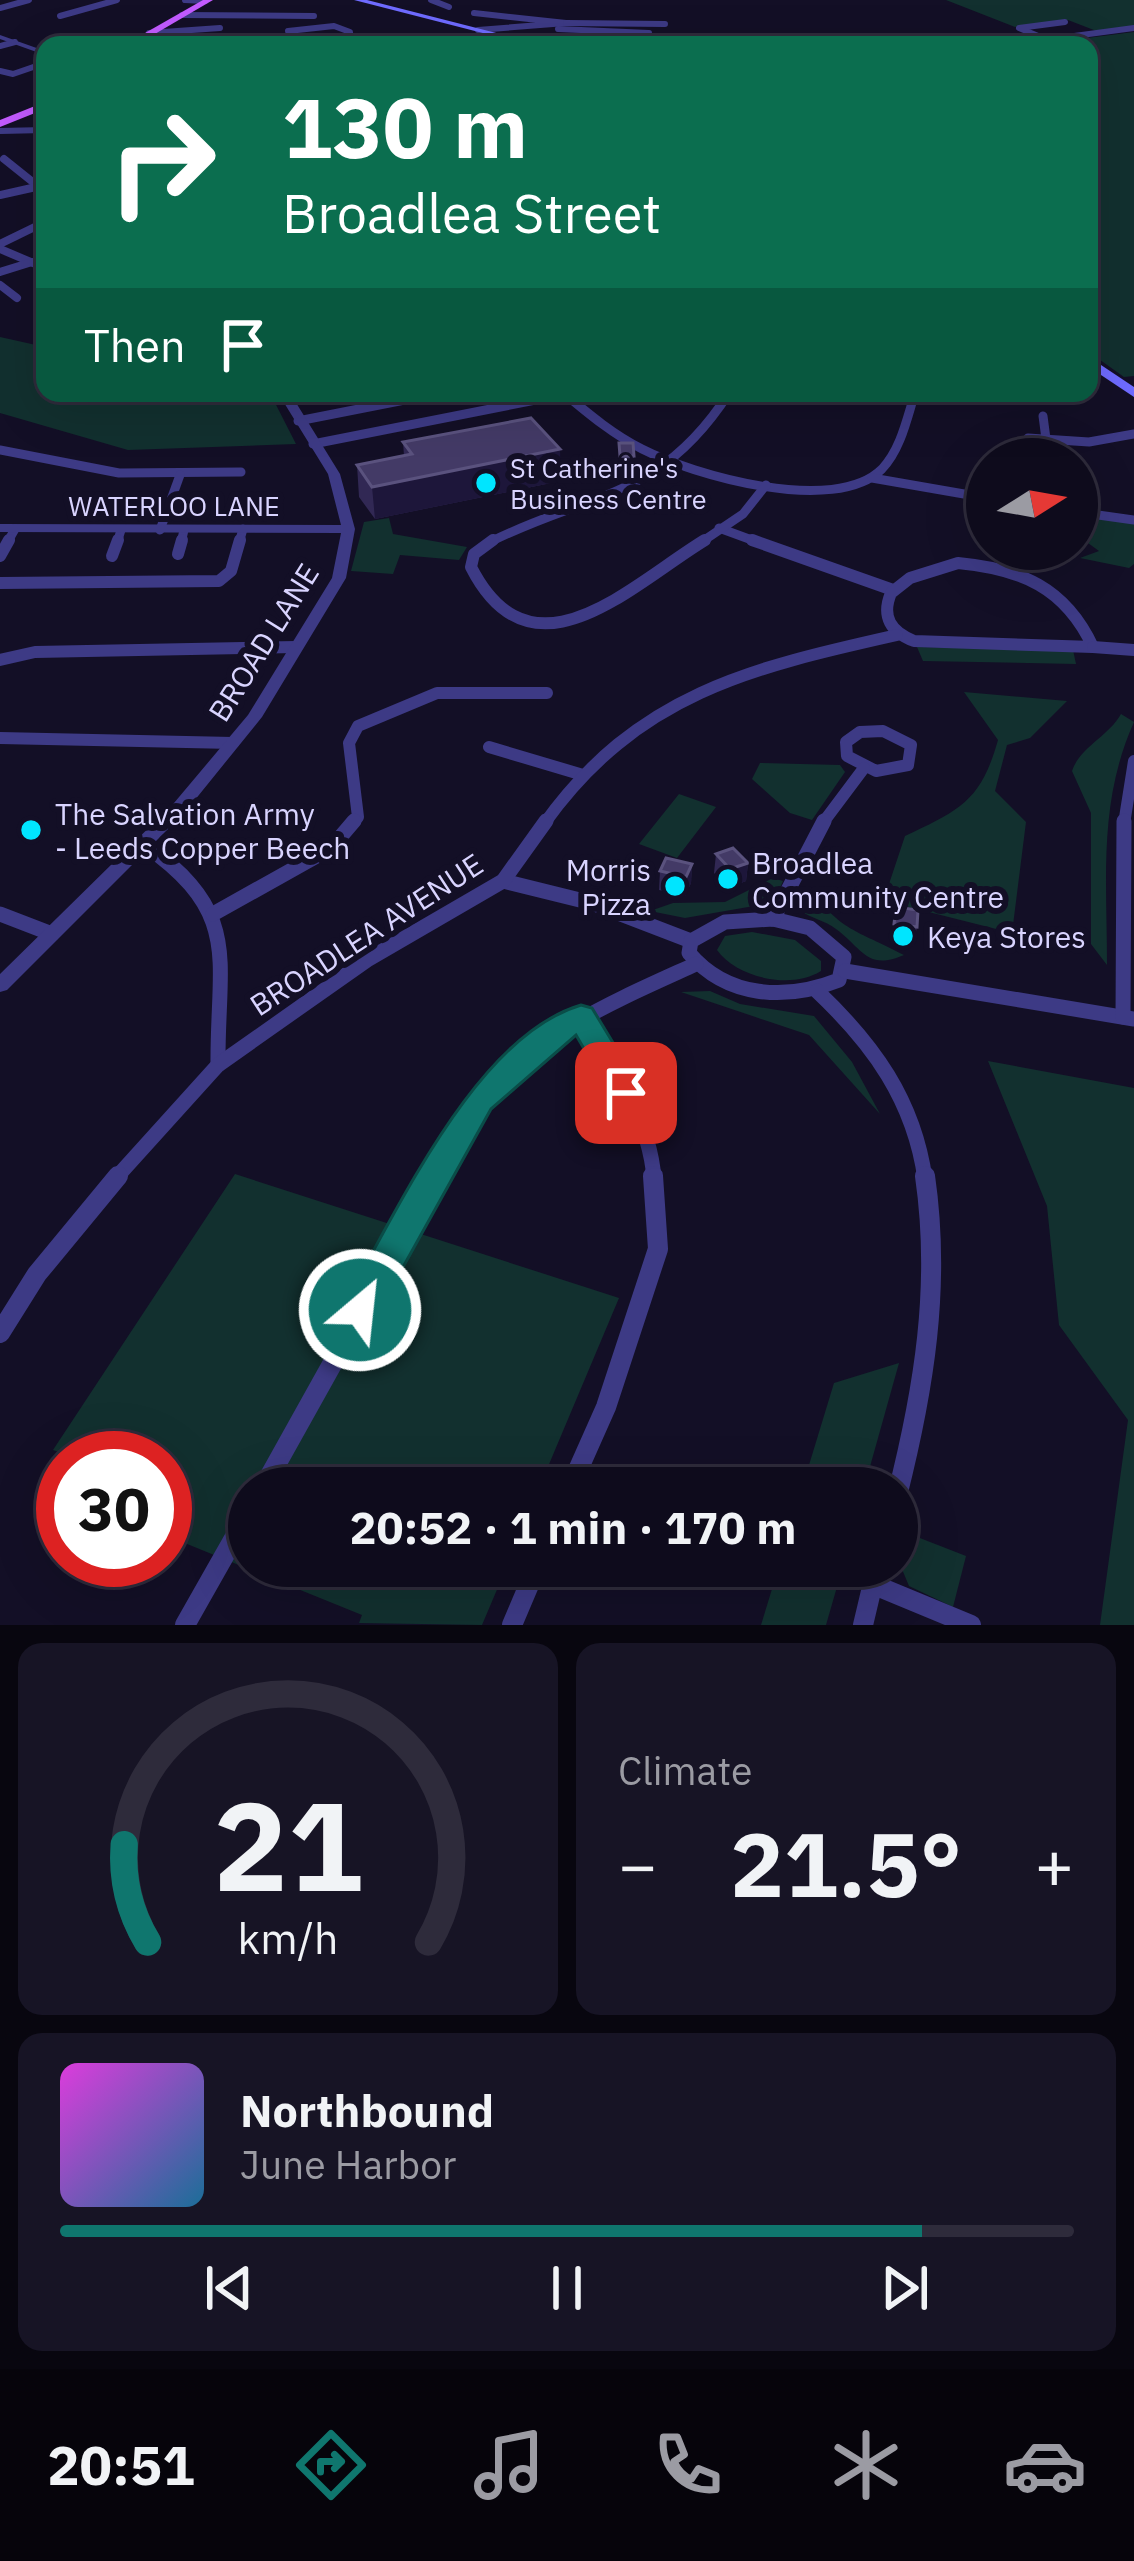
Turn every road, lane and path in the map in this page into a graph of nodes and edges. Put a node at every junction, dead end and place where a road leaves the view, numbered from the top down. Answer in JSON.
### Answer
{"nodes":[{"id":1,"x":28,"y":0,"type":"edge"},
{"id":2,"x":117,"y":0,"type":"edge"},
{"id":3,"x":185,"y":0,"type":"edge"},
{"id":4,"x":207,"y":1,"type":"edge"},
{"id":5,"x":366,"y":1,"type":"edge"},
{"id":6,"x":429,"y":2,"type":"edge"},
{"id":7,"x":449,"y":7,"type":"dead end"},
{"id":8,"x":0,"y":8,"type":"edge"},
{"id":9,"x":474,"y":13,"type":"dead end"},
{"id":10,"x":182,"y":15,"type":"junction"},
{"id":11,"x":60,"y":16,"type":"dead end"},
{"id":12,"x":314,"y":16,"type":"dead end"},
{"id":13,"x":1065,"y":22,"type":"dead end"},
{"id":14,"x":566,"y":23,"type":"junction"},
{"id":15,"x":665,"y":24,"type":"dead end"},
{"id":16,"x":220,"y":28,"type":"dead end"},
{"id":17,"x":553,"y":28,"type":"junction"},
{"id":18,"x":1134,"y":28,"type":"edge"},
{"id":19,"x":474,"y":29,"type":"junction"},
{"id":20,"x":288,"y":31,"type":"dead end"},
{"id":21,"x":149,"y":33,"type":"junction"},
{"id":22,"x":649,"y":33,"type":"dead end"},
{"id":23,"x":145,"y":36,"type":"edge"},
{"id":24,"x":348,"y":36,"type":"edge"},
{"id":25,"x":479,"y":36,"type":"edge"},
{"id":26,"x":502,"y":36,"type":"edge"},
{"id":27,"x":1038,"y":36,"type":"edge"},
{"id":28,"x":1077,"y":36,"type":"edge"},
{"id":29,"x":0,"y":41,"type":"edge"},
{"id":30,"x":36,"y":52,"type":"edge"},
{"id":31,"x":36,"y":58,"type":"edge"},
{"id":32,"x":26,"y":60,"type":"dead end"},
{"id":33,"x":36,"y":62,"type":"edge"},
{"id":34,"x":0,"y":71,"type":"edge"},
{"id":35,"x":13,"y":74,"type":"junction"},
{"id":36,"x":32,"y":79,"type":"dead end"},
{"id":37,"x":36,"y":110,"type":"edge"},
{"id":38,"x":1,"y":125,"type":"edge"},
{"id":39,"x":36,"y":129,"type":"edge"},
{"id":40,"x":4,"y":159,"type":"dead end"},
{"id":41,"x":36,"y":182,"type":"edge"},
{"id":42,"x":36,"y":187,"type":"edge"},
{"id":43,"x":0,"y":195,"type":"edge"},
{"id":44,"x":36,"y":227,"type":"edge"},
{"id":45,"x":0,"y":246,"type":"edge"},
{"id":46,"x":32,"y":262,"type":"junction"},
{"id":47,"x":36,"y":264,"type":"edge"},
{"id":48,"x":0,"y":272,"type":"edge"},
{"id":49,"x":0,"y":285,"type":"edge"},
{"id":50,"x":17,"y":298,"type":"dead end"},
{"id":51,"x":1098,"y":367,"type":"edge"},
{"id":52,"x":1134,"y":393,"type":"edge"},
{"id":53,"x":288,"y":402,"type":"edge"},
{"id":54,"x":394,"y":402,"type":"edge"},
{"id":55,"x":527,"y":402,"type":"edge"},
{"id":56,"x":579,"y":402,"type":"edge"},
{"id":57,"x":724,"y":402,"type":"edge"},
{"id":58,"x":912,"y":402,"type":"edge"},
{"id":59,"x":1043,"y":416,"type":"dead end"},
{"id":60,"x":298,"y":421,"type":"junction"},
{"id":61,"x":1134,"y":434,"type":"edge"},
{"id":62,"x":1046,"y":438,"type":"edge"},
{"id":63,"x":1098,"y":440,"type":"edge"},
{"id":64,"x":313,"y":444,"type":"junction"},
{"id":65,"x":0,"y":450,"type":"edge"},
{"id":66,"x":676,"y":462,"type":"junction"},
{"id":67,"x":241,"y":472,"type":"dead end"},
{"id":68,"x":180,"y":475,"type":"junction"},
{"id":69,"x":872,"y":478,"type":"junction"},
{"id":70,"x":766,"y":485,"type":"junction"},
{"id":71,"x":966,"y":494,"type":"edge"},
{"id":72,"x":1098,"y":515,"type":"edge"},
{"id":73,"x":1134,"y":520,"type":"edge"},
{"id":74,"x":8,"y":528,"type":"edge"},
{"id":75,"x":719,"y":528,"type":"junction"},
{"id":76,"x":243,"y":529,"type":"junction"},
{"id":77,"x":348,"y":529,"type":"junction"},
{"id":78,"x":122,"y":530,"type":"junction"},
{"id":79,"x":160,"y":530,"type":"junction"},
{"id":80,"x":184,"y":530,"type":"junction"},
{"id":81,"x":178,"y":554,"type":"dead end"},
{"id":82,"x":0,"y":556,"type":"edge"},
{"id":83,"x":112,"y":556,"type":"dead end"},
{"id":84,"x":0,"y":583,"type":"edge"},
{"id":85,"x":893,"y":590,"type":"junction"},
{"id":86,"x":897,"y":634,"type":"junction"},
{"id":87,"x":296,"y":647,"type":"junction"},
{"id":88,"x":1093,"y":647,"type":"junction"},
{"id":89,"x":1134,"y":650,"type":"edge"},
{"id":90,"x":0,"y":660,"type":"edge"},
{"id":91,"x":547,"y":693,"type":"dead end"},
{"id":92,"x":0,"y":738,"type":"edge"},
{"id":93,"x":233,"y":742,"type":"junction"},
{"id":94,"x":489,"y":747,"type":"dead end"},
{"id":95,"x":1134,"y":760,"type":"edge"},
{"id":96,"x":864,"y":768,"type":"junction"},
{"id":97,"x":583,"y":775,"type":"junction"},
{"id":98,"x":145,"y":845,"type":"junction"},
{"id":99,"x":502,"y":881,"type":"junction"},
{"id":100,"x":0,"y":914,"type":"edge"},
{"id":101,"x":213,"y":914,"type":"junction"},
{"id":102,"x":773,"y":919,"type":"junction"},
{"id":103,"x":52,"y":934,"type":"junction"},
{"id":104,"x":691,"y":941,"type":"junction"},
{"id":105,"x":696,"y":964,"type":"junction"},
{"id":106,"x":844,"y":971,"type":"junction"},
{"id":107,"x":0,"y":985,"type":"edge"},
{"id":108,"x":818,"y":991,"type":"junction"},
{"id":109,"x":581,"y":1016,"type":"junction"},
{"id":110,"x":1129,"y":1018,"type":"edge"},
{"id":111,"x":218,"y":1065,"type":"junction"},
{"id":112,"x":0,"y":1333,"type":"edge"},
{"id":113,"x":274,"y":1467,"type":"edge"},
{"id":114,"x":579,"y":1467,"type":"edge"},
{"id":115,"x":902,"y":1467,"type":"edge"},
{"id":116,"x":228,"y":1549,"type":"edge"},
{"id":117,"x":528,"y":1587,"type":"edge"},
{"id":118,"x":872,"y":1587,"type":"edge"},
{"id":119,"x":898,"y":1587,"type":"edge"},
{"id":120,"x":185,"y":1625,"type":"edge"},
{"id":121,"x":512,"y":1625,"type":"edge"},
{"id":122,"x":863,"y":1625,"type":"edge"},
{"id":123,"x":971,"y":1625,"type":"edge"}],
"edges":[{"from":1,"to":8,"type":"street"},
{"from":2,"to":11,"type":"street"},
{"from":3,"to":4,"type":"street"},
{"from":4,"to":10,"type":"main road"},
{"from":5,"to":19,"type":"main road"},
{"from":6,"to":7,"type":"street"},
{"from":9,"to":14,"type":"street"},
{"from":10,"to":12,"type":"street"},
{"from":10,"to":21,"type":"main road"},
{"from":13,"to":27,"type":"street"},
{"from":14,"to":15,"type":"street"},
{"from":14,"to":17,"type":"street"},
{"from":16,"to":21,"type":"street"},
{"from":17,"to":19,"type":"street"},
{"from":17,"to":22,"type":"street"},
{"from":18,"to":28,"type":"street"},
{"from":19,"to":25,"type":"street"},
{"from":19,"to":26,"type":"main road"},
{"from":20,"to":24,"type":"street"},
{"from":21,"to":23,"type":"main road"},
{"from":29,"to":30,"type":"street"},
{"from":31,"to":32,"type":"street"},
{"from":33,"to":35,"type":"street"},
{"from":34,"to":35,"type":"street"},
{"from":35,"to":36,"type":"street"},
{"from":37,"to":38,"type":"main road"},
{"from":38,"to":39,"type":"street"},
{"from":40,"to":41,"type":"street"},
{"from":42,"to":43,"type":"street"},
{"from":44,"to":45,"type":"street"},
{"from":45,"to":46,"type":"street"},
{"from":46,"to":47,"type":"street"},
{"from":46,"to":48,"type":"street"},
{"from":49,"to":50,"type":"street"},
{"from":51,"to":52,"type":"main road"},
{"from":53,"to":60,"type":"street","name":"BROAD LANE"},
{"from":54,"to":60,"type":"street"},
{"from":55,"to":64,"type":"street"},
{"from":56,"to":66,"type":"street"},
{"from":57,"to":66,"type":"street"},
{"from":58,"to":69,"type":"street"},
{"from":59,"to":62,"type":"street"},
{"from":60,"to":64,"type":"street","name":"BROAD LANE"},
{"from":61,"to":63,"type":"street"},
{"from":64,"to":77,"type":"street","name":"BROAD LANE"},
{"from":65,"to":68,"type":"street"},
{"from":66,"to":70,"type":"street"},
{"from":66,"to":75,"type":"street"},
{"from":67,"to":68,"type":"street"},
{"from":68,"to":79,"type":"street"},
{"from":69,"to":70,"type":"street"},
{"from":69,"to":71,"type":"street"},
{"from":70,"to":75,"type":"street"},
{"from":72,"to":73,"type":"street"},
{"from":74,"to":78,"type":"street","name":"WATERLOO LANE"},
{"from":74,"to":82,"type":"street"},
{"from":75,"to":85,"type":"street"},
{"from":76,"to":77,"type":"street","name":"WATERLOO LANE"},
{"from":76,"to":80,"type":"street","name":"WATERLOO LANE"},
{"from":76,"to":84,"type":"street"},
{"from":77,"to":87,"type":"street","name":"BROAD LANE"},
{"from":78,"to":79,"type":"street","name":"WATERLOO LANE"},
{"from":78,"to":83,"type":"street"},
{"from":79,"to":80,"type":"street","name":"WATERLOO LANE"},
{"from":80,"to":81,"type":"street"},
{"from":85,"to":86,"type":"street"},
{"from":85,"to":88,"type":"street"},
{"from":86,"to":88,"type":"street"},
{"from":86,"to":97,"type":"street","name":"BROADLEA AVENUE"},
{"from":87,"to":90,"type":"street"},
{"from":87,"to":93,"type":"street","name":"BROAD LANE"},
{"from":88,"to":89,"type":"street"},
{"from":91,"to":101,"type":"street"},
{"from":92,"to":93,"type":"street"},
{"from":93,"to":98,"type":"street","name":"BROAD LANE"},
{"from":94,"to":97,"type":"street"},
{"from":95,"to":110,"type":"street"},
{"from":96,"to":96,"type":"street"},
{"from":96,"to":102,"type":"street"},
{"from":97,"to":99,"type":"street","name":"BROADLEA AVENUE"},
{"from":98,"to":101,"type":"street"},
{"from":98,"to":103,"type":"street","name":"BROAD LANE"},
{"from":99,"to":104,"type":"street"},
{"from":99,"to":111,"type":"street","name":"BROADLEA AVENUE"},
{"from":100,"to":103,"type":"street"},
{"from":101,"to":111,"type":"street"},
{"from":102,"to":104,"type":"street"},
{"from":102,"to":106,"type":"street"},
{"from":103,"to":107,"type":"street","name":"BROAD LANE"},
{"from":104,"to":105,"type":"street"},
{"from":105,"to":108,"type":"street"},
{"from":105,"to":109,"type":"street"},
{"from":106,"to":108,"type":"street"},
{"from":106,"to":110,"type":"street"},
{"from":108,"to":115,"type":"street"},
{"from":109,"to":113,"type":"street"},
{"from":109,"to":114,"type":"street"},
{"from":111,"to":112,"type":"street","name":"BROADLEA AVENUE"},
{"from":116,"to":120,"type":"street"},
{"from":117,"to":121,"type":"street"},
{"from":118,"to":122,"type":"street"},
{"from":119,"to":123,"type":"street"}]}
